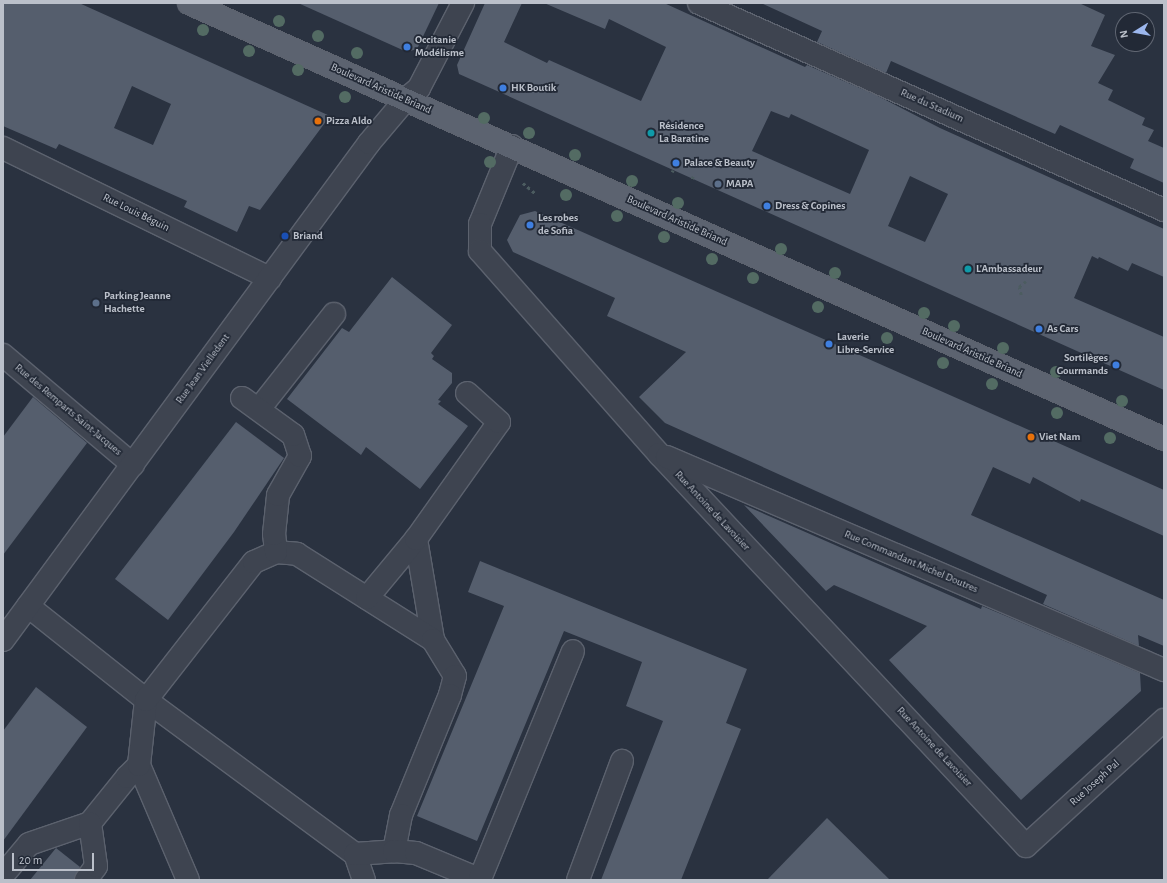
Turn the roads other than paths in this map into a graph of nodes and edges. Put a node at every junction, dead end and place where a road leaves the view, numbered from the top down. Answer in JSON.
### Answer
{"nodes":[{"id":1,"x":189,"y":3,"type":"edge"},
{"id":2,"x":463,"y":3,"type":"edge"},
{"id":3,"x":699,"y":3,"type":"edge"},
{"id":4,"x":406,"y":99,"type":"junction"},
{"id":5,"x":512,"y":146,"type":"junction"},
{"id":6,"x":3,"y":148,"type":"edge"},
{"id":7,"x":1164,"y":210,"type":"edge"},
{"id":8,"x":270,"y":278,"type":"junction"},
{"id":9,"x":334,"y":314,"type":"dead end"},
{"id":10,"x":3,"y":355,"type":"edge"},
{"id":11,"x":467,"y":393,"type":"dead end"},
{"id":12,"x":1164,"y":439,"type":"edge"},
{"id":13,"x":659,"y":454,"type":"junction"},
{"id":14,"x":133,"y":465,"type":"junction"},
{"id":15,"x":416,"y":539,"type":"junction"},
{"id":16,"x":276,"y":552,"type":"junction"},
{"id":17,"x":367,"y":598,"type":"junction"},
{"id":18,"x":28,"y":606,"type":"junction"},
{"id":19,"x":3,"y":640,"type":"edge"},
{"id":20,"x":433,"y":640,"type":"junction"},
{"id":21,"x":573,"y":651,"type":"dead end"},
{"id":22,"x":1164,"y":670,"type":"edge"},
{"id":23,"x":146,"y":700,"type":"junction"},
{"id":24,"x":1164,"y":720,"type":"edge"},
{"id":25,"x":622,"y":760,"type":"dead end"},
{"id":26,"x":139,"y":765,"type":"junction"},
{"id":27,"x":90,"y":823,"type":"junction"},
{"id":28,"x":1026,"y":846,"type":"joint"},
{"id":29,"x":394,"y":851,"type":"junction"},
{"id":30,"x":355,"y":854,"type":"junction"},
{"id":31,"x":3,"y":876,"type":"edge"},
{"id":32,"x":86,"y":880,"type":"edge"},
{"id":33,"x":188,"y":880,"type":"edge"},
{"id":34,"x":364,"y":880,"type":"edge"},
{"id":35,"x":481,"y":880,"type":"edge"},
{"id":36,"x":578,"y":880,"type":"edge"}],
"edges":[{"from":1,"to":4,"type":"main road","name":"Boulevard Aristide Briand"},
{"from":2,"to":4,"type":"street","name":"Rue Jean Vielledent"},
{"from":3,"to":7,"type":"street","name":"Rue du Stadium"},
{"from":4,"to":5,"type":"main road","name":"Boulevard Aristide Briand"},
{"from":4,"to":8,"type":"street","name":"Rue Jean Vielledent"},
{"from":5,"to":12,"type":"main road","name":"Boulevard Aristide Briand"},
{"from":5,"to":13,"type":"street","name":"Rue Antoine de Lavoisier"},
{"from":6,"to":8,"type":"street","name":"Rue Louis Béguin"},
{"from":8,"to":14,"type":"street","name":"Rue Jean Vielledent"},
{"from":9,"to":16,"type":"street"},
{"from":10,"to":14,"type":"street","name":"Rue des Remparts Saint-Jacques"},
{"from":11,"to":15,"type":"street"},
{"from":13,"to":22,"type":"street","name":"Rue Commandant Michel Doutres"},
{"from":13,"to":28,"type":"street","name":"Rue Antoine de Lavoisier"},
{"from":14,"to":18,"type":"street","name":"Rue Jean Vielledent"},
{"from":15,"to":17,"type":"street"},
{"from":15,"to":20,"type":"street"},
{"from":16,"to":17,"type":"street"},
{"from":16,"to":23,"type":"street"},
{"from":17,"to":20,"type":"street"},
{"from":18,"to":19,"type":"street","name":"Rue Jean Vielledent"},
{"from":18,"to":23,"type":"street"},
{"from":20,"to":29,"type":"street"},
{"from":21,"to":35,"type":"street"},
{"from":23,"to":26,"type":"street"},
{"from":23,"to":30,"type":"street"},
{"from":24,"to":28,"type":"street","name":"Rue Joseph Pal"},
{"from":25,"to":36,"type":"street"},
{"from":26,"to":27,"type":"street"},
{"from":26,"to":33,"type":"street"},
{"from":27,"to":31,"type":"street"},
{"from":27,"to":32,"type":"street"},
{"from":29,"to":30,"type":"street"},
{"from":29,"to":35,"type":"street"},
{"from":30,"to":34,"type":"street"}]}
